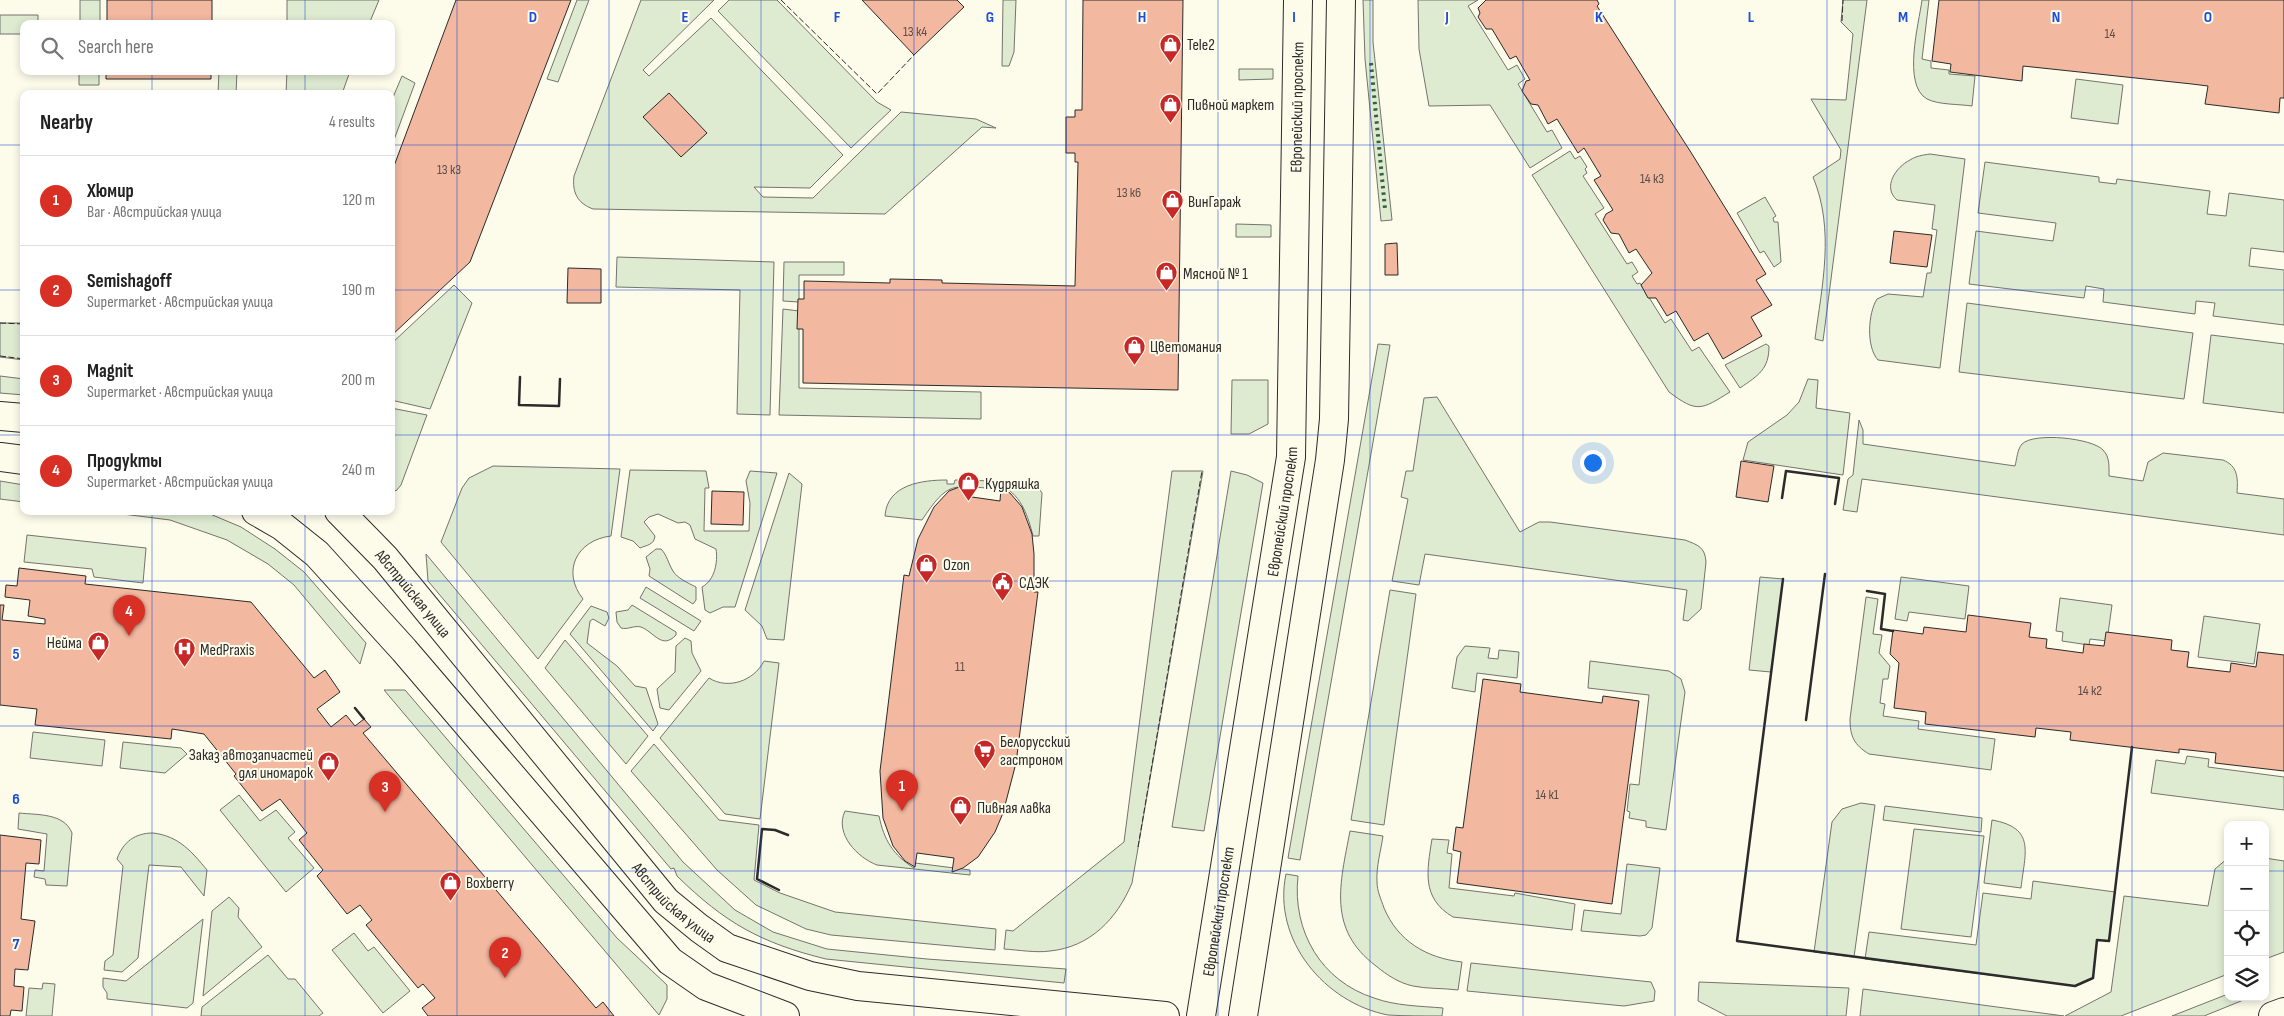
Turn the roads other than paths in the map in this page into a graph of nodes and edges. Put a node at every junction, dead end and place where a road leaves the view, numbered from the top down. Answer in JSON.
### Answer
{"nodes":[{"id":1,"x":1298,"y":0,"type":"edge"},
{"id":2,"x":1341,"y":0,"type":"edge"},
{"id":3,"x":0,"y":416,"type":"edge"},
{"id":4,"x":20,"y":418,"type":"edge"},
{"id":5,"x":0,"y":457,"type":"edge"},
{"id":6,"x":20,"y":460,"type":"edge"},
{"id":7,"x":263,"y":515,"type":"edge"},
{"id":8,"x":343,"y":515,"type":"edge"},
{"id":9,"x":2284,"y":1012,"type":"edge"},
{"id":10,"x":785,"y":1016,"type":"edge"},
{"id":11,"x":1165,"y":1016,"type":"edge"},
{"id":12,"x":1201,"y":1016,"type":"edge"},
{"id":13,"x":1243,"y":1016,"type":"edge"},
{"id":14,"x":2273,"y":1016,"type":"edge"}],
"edges":[{"from":1,"to":12,"type":"street","name":"Европейский проспект"},
{"from":2,"to":13,"type":"street"},
{"from":3,"to":4,"type":"street"},
{"from":5,"to":6,"type":"street"},
{"from":7,"to":10,"type":"street"},
{"from":8,"to":11,"type":"street","name":"Австрийская улица"},
{"from":9,"to":14,"type":"street"}]}
